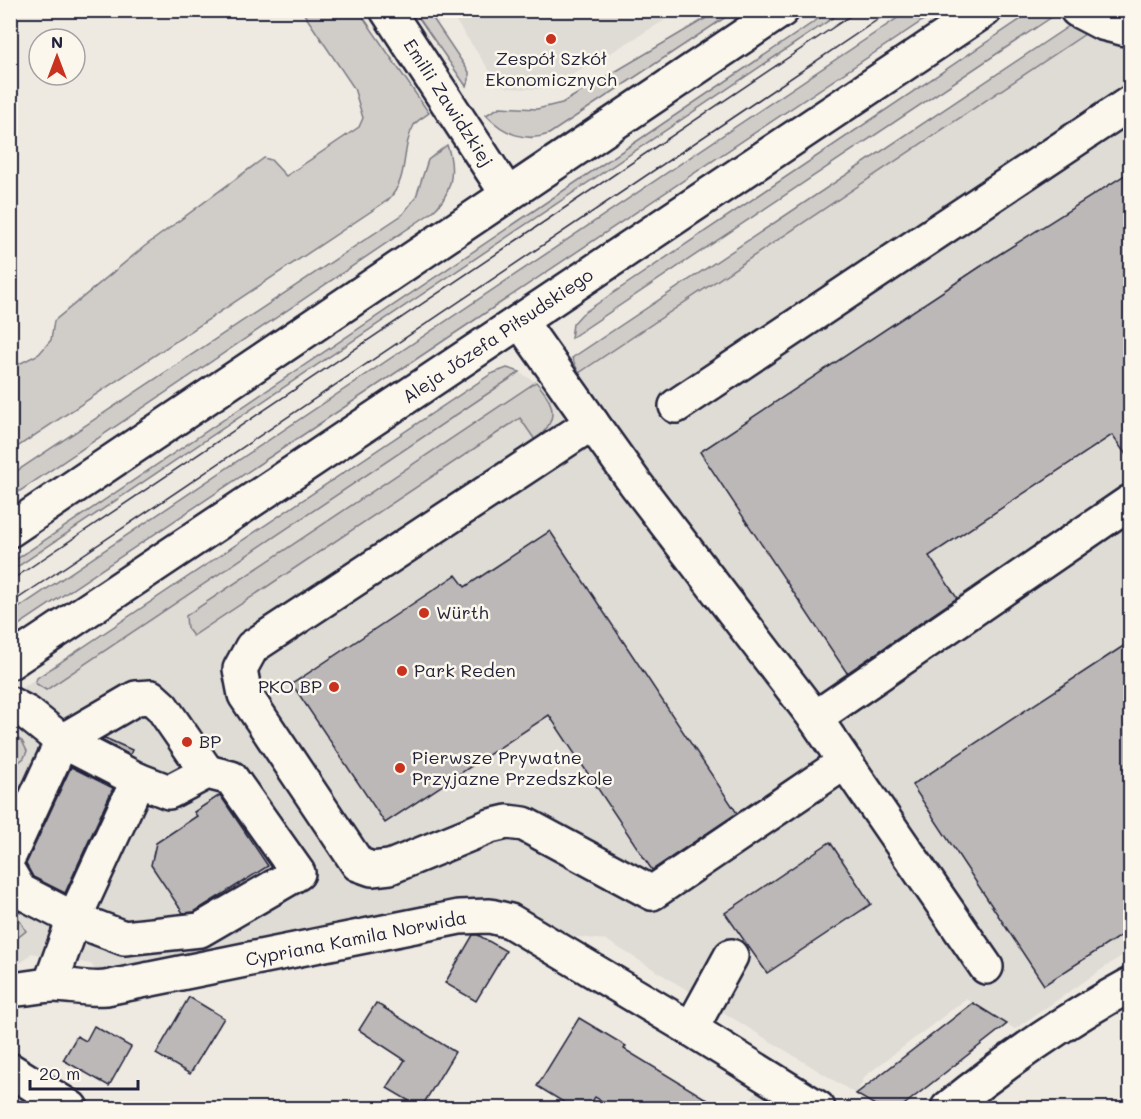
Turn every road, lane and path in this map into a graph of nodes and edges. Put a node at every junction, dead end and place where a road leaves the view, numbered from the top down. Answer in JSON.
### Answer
{"nodes":[{"id":1,"x":387,"y":10,"type":"edge"},
{"id":2,"x":782,"y":10,"type":"edge"},
{"id":3,"x":985,"y":10,"type":"edge"},
{"id":4,"x":1077,"y":10,"type":"edge"},
{"id":5,"x":1131,"y":30,"type":"edge"},
{"id":6,"x":1131,"y":103,"type":"edge"},
{"id":7,"x":508,"y":195,"type":"junction"},
{"id":8,"x":520,"y":321,"type":"junction"},
{"id":9,"x":676,"y":406,"type":"dead end"},
{"id":10,"x":592,"y":423,"type":"junction"},
{"id":11,"x":1131,"y":502,"type":"edge"},
{"id":12,"x":10,"y":530,"type":"edge"},
{"id":13,"x":10,"y":662,"type":"edge"},
{"id":14,"x":10,"y":704,"type":"edge"},
{"id":15,"x":815,"y":718,"type":"junction"},
{"id":16,"x":62,"y":741,"type":"junction"},
{"id":17,"x":845,"y":762,"type":"junction"},
{"id":18,"x":207,"y":772,"type":"junction"},
{"id":19,"x":138,"y":780,"type":"junction"},
{"id":20,"x":10,"y":854,"type":"edge"},
{"id":21,"x":10,"y":873,"type":"edge"},
{"id":22,"x":74,"y":919,"type":"junction"},
{"id":23,"x":731,"y":956,"type":"dead end"},
{"id":24,"x":986,"y":967,"type":"dead end"},
{"id":25,"x":1131,"y":985,"type":"edge"},
{"id":26,"x":24,"y":991,"type":"edge"},
{"id":27,"x":691,"y":1029,"type":"junction"},
{"id":28,"x":10,"y":1070,"type":"edge"},
{"id":29,"x":809,"y":1107,"type":"edge"},
{"id":30,"x":71,"y":1108,"type":"edge"},
{"id":31,"x":948,"y":1108,"type":"edge"}],
"edges":[{"from":1,"to":7,"type":"street","name":"Emilii Zawidzkiej"},
{"from":2,"to":7,"type":"street"},
{"from":3,"to":8,"type":"street","name":"Aleja Józefa Piłsudskiego"},
{"from":4,"to":5,"type":"street"},
{"from":6,"to":9,"type":"street"},
{"from":7,"to":12,"type":"street"},
{"from":8,"to":10,"type":"street"},
{"from":8,"to":13,"type":"street","name":"Aleja Józefa Piłsudskiego"},
{"from":10,"to":15,"type":"street"},
{"from":10,"to":17,"type":"street"},
{"from":11,"to":15,"type":"street"},
{"from":14,"to":16,"type":"street"},
{"from":15,"to":17,"type":"street"},
{"from":16,"to":18,"type":"street"},
{"from":16,"to":19,"type":"street"},
{"from":16,"to":20,"type":"street"},
{"from":17,"to":24,"type":"street"},
{"from":18,"to":19,"type":"street"},
{"from":18,"to":22,"type":"street"},
{"from":19,"to":22,"type":"street"},
{"from":21,"to":22,"type":"street"},
{"from":22,"to":26,"type":"street"},
{"from":23,"to":27,"type":"street"},
{"from":25,"to":31,"type":"street"},
{"from":26,"to":27,"type":"street","name":"Cypriana Kamila Norwida"},
{"from":27,"to":29,"type":"street","name":"Cypriana Kamila Norwida"},
{"from":28,"to":30,"type":"street"}]}
